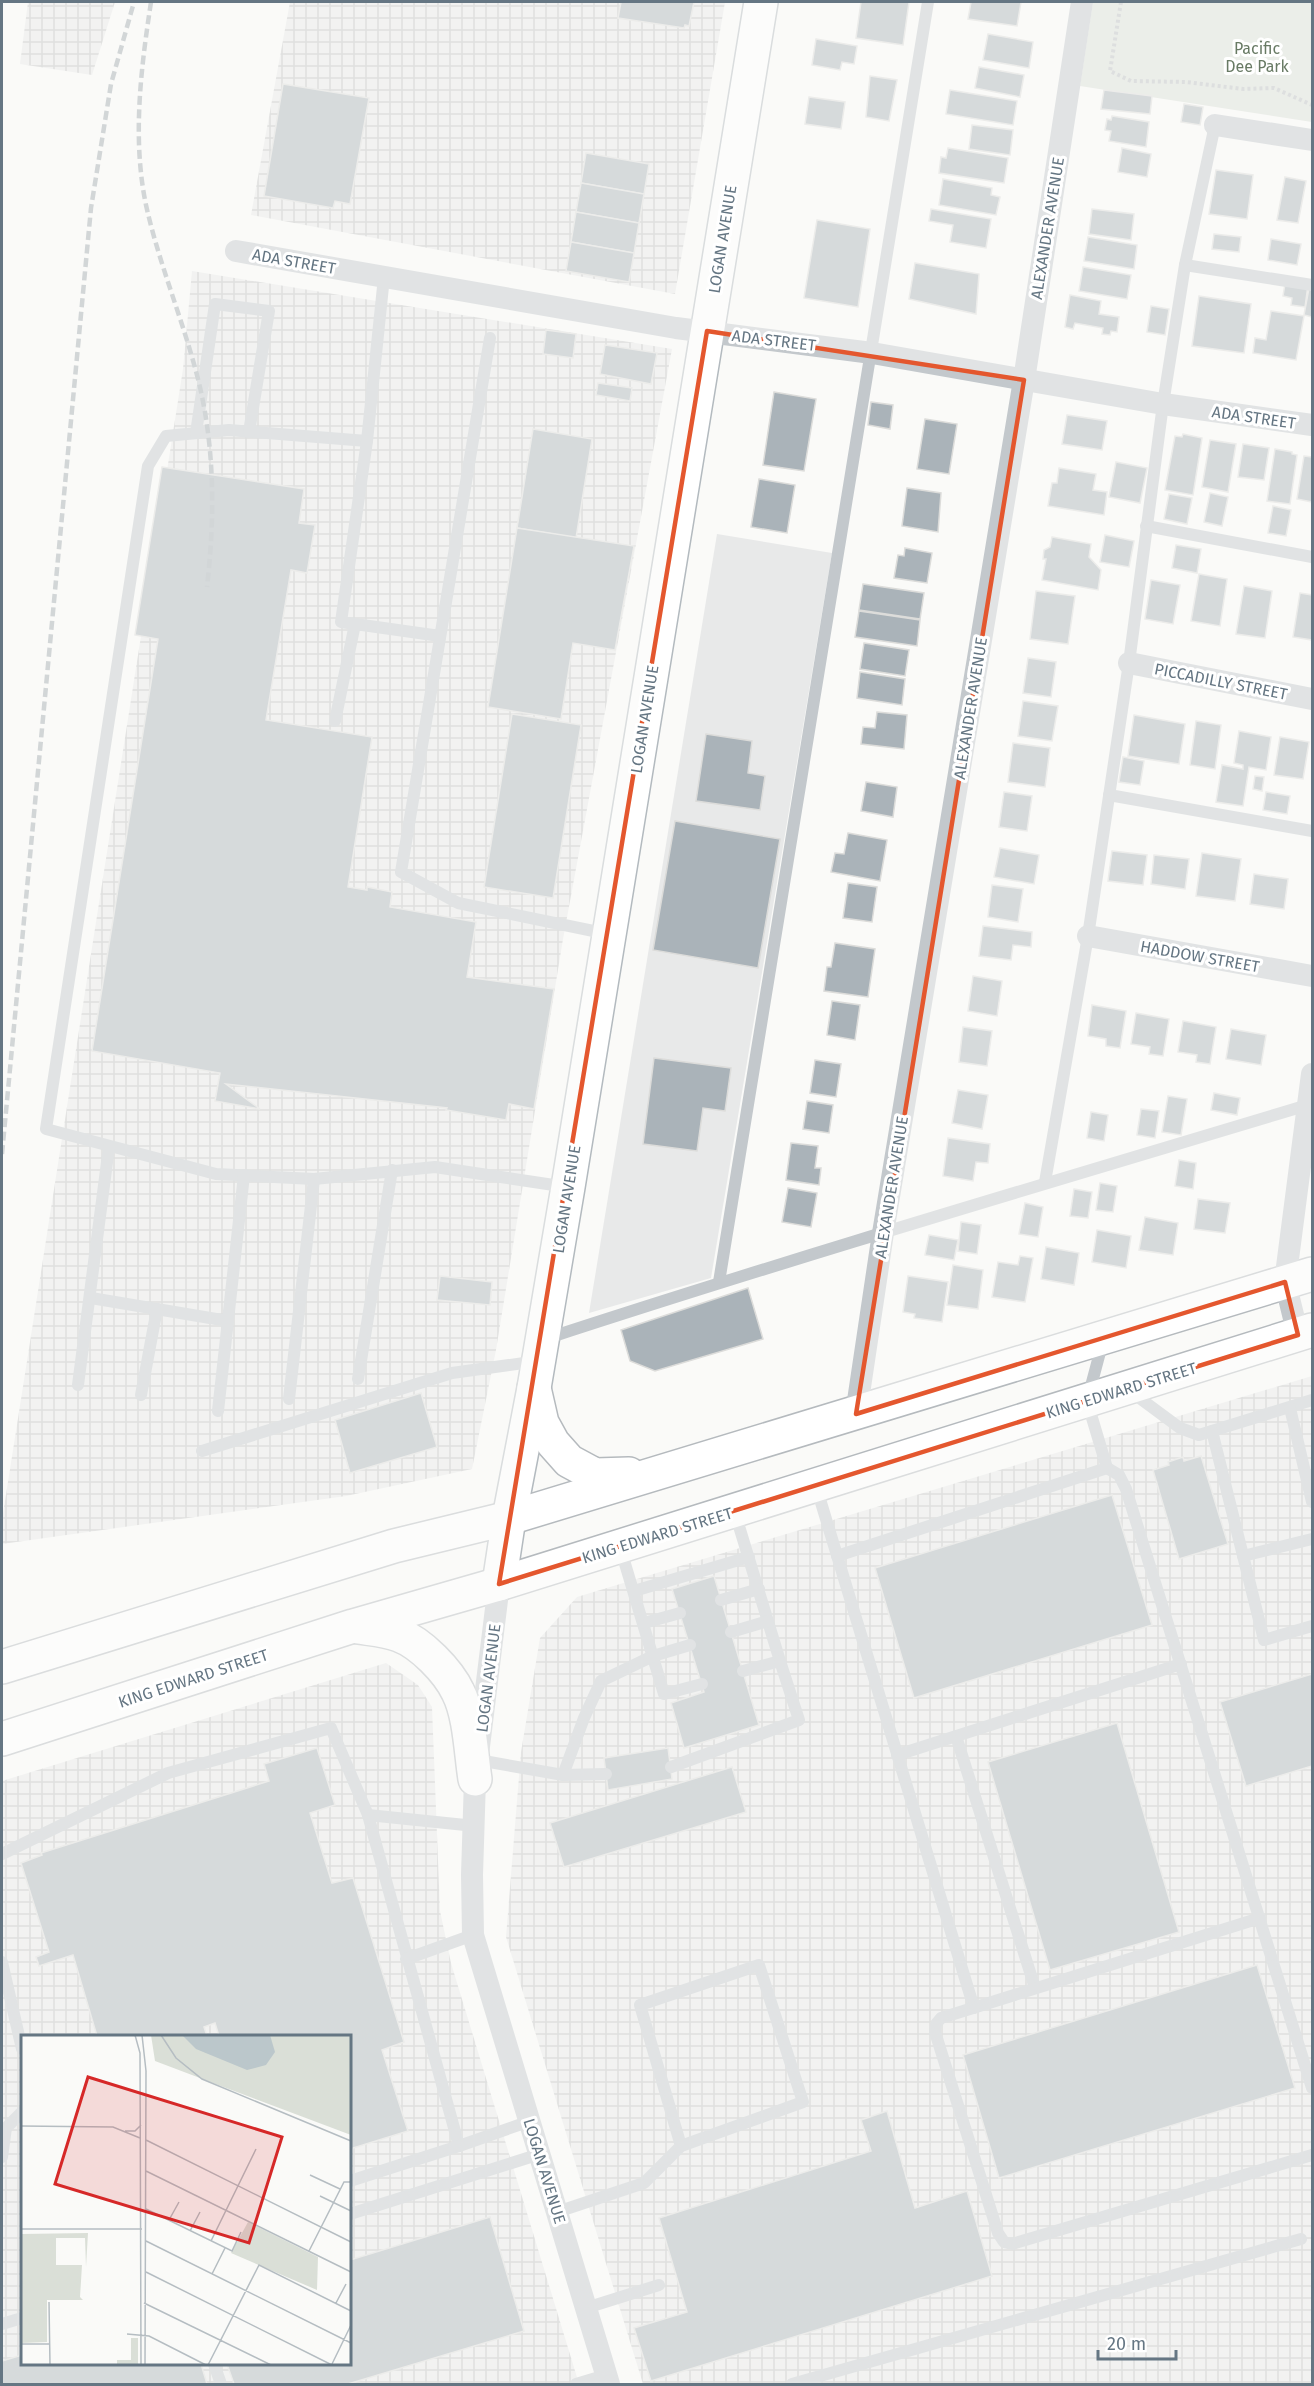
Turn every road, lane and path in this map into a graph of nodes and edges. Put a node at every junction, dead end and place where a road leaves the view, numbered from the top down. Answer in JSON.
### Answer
{"nodes":[{"id":1,"x":761,"y":2,"type":"edge"},
{"id":2,"x":928,"y":2,"type":"edge"},
{"id":3,"x":1082,"y":2,"type":"edge"},
{"id":4,"x":1121,"y":2,"type":"edge"},
{"id":5,"x":1312,"y":105,"type":"edge"},
{"id":6,"x":1215,"y":125,"type":"joint"},
{"id":7,"x":1312,"y":140,"type":"edge"},
{"id":8,"x":236,"y":251,"type":"dead end"},
{"id":9,"x":1185,"y":265,"type":"junction"},
{"id":10,"x":384,"y":277,"type":"junction"},
{"id":11,"x":1312,"y":285,"type":"edge"},
{"id":12,"x":707,"y":331,"type":"junction"},
{"id":13,"x":489,"y":338,"type":"dead end"},
{"id":14,"x":872,"y":353,"type":"junction"},
{"id":15,"x":1024,"y":380,"type":"junction"},
{"id":16,"x":1163,"y":404,"type":"junction"},
{"id":17,"x":1312,"y":425,"type":"edge"},
{"id":18,"x":249,"y":432,"type":"junction"},
{"id":19,"x":196,"y":433,"type":"junction"},
{"id":20,"x":367,"y":441,"type":"junction"},
{"id":21,"x":1146,"y":526,"type":"junction"},
{"id":22,"x":1312,"y":557,"type":"edge"},
{"id":23,"x":355,"y":624,"type":"junction"},
{"id":24,"x":440,"y":636,"type":"junction"},
{"id":25,"x":1128,"y":663,"type":"junction"},
{"id":26,"x":1312,"y":699,"type":"edge"},
{"id":27,"x":335,"y":721,"type":"dead end"},
{"id":28,"x":1109,"y":795,"type":"junction"},
{"id":29,"x":1312,"y":831,"type":"edge"},
{"id":30,"x":609,"y":934,"type":"junction"},
{"id":31,"x":1088,"y":936,"type":"junction"},
{"id":32,"x":1312,"y":976,"type":"edge"},
{"id":33,"x":1312,"y":1074,"type":"edge"},
{"id":34,"x":1310,"y":1105,"type":"edge"},
{"id":35,"x":109,"y":1147,"type":"junction"},
{"id":36,"x":392,"y":1170,"type":"junction"},
{"id":37,"x":244,"y":1175,"type":"junction"},
{"id":38,"x":314,"y":1179,"type":"junction"},
{"id":39,"x":1045,"y":1182,"type":"junction"},
{"id":40,"x":568,"y":1187,"type":"junction"},
{"id":41,"x":883,"y":1233,"type":"junction"},
{"id":42,"x":1299,"y":1278,"type":"edge"},
{"id":43,"x":719,"y":1282,"type":"junction"},
{"id":44,"x":91,"y":1298,"type":"junction"},
{"id":45,"x":157,"y":1309,"type":"junction"},
{"id":46,"x":228,"y":1321,"type":"junction"},
{"id":47,"x":1305,"y":1332,"type":"edge"},
{"id":48,"x":1104,"y":1337,"type":"junction"},
{"id":49,"x":539,"y":1363,"type":"junction"},
{"id":50,"x":358,"y":1378,"type":"dead end"},
{"id":51,"x":78,"y":1385,"type":"dead end"},
{"id":52,"x":1127,"y":1388,"type":"junction"},
{"id":53,"x":141,"y":1395,"type":"dead end"},
{"id":54,"x":290,"y":1399,"type":"dead end"},
{"id":55,"x":1312,"y":1400,"type":"edge"},
{"id":56,"x":1087,"y":1401,"type":"junction"},
{"id":57,"x":1290,"y":1408,"type":"junction"},
{"id":58,"x":218,"y":1411,"type":"dead end"},
{"id":59,"x":856,"y":1414,"type":"junction"},
{"id":60,"x":1212,"y":1431,"type":"junction"},
{"id":61,"x":202,"y":1451,"type":"dead end"},
{"id":62,"x":1107,"y":1468,"type":"junction"},
{"id":63,"x":655,"y":1474,"type":"junction"},
{"id":64,"x":816,"y":1485,"type":"junction"},
{"id":65,"x":1312,"y":1502,"type":"edge"},
{"id":66,"x":734,"y":1510,"type":"junction"},
{"id":67,"x":508,"y":1518,"type":"junction"},
{"id":68,"x":1312,"y":1539,"type":"edge"},
{"id":69,"x":620,"y":1546,"type":"junction"},
{"id":70,"x":837,"y":1556,"type":"junction"},
{"id":71,"x":1243,"y":1556,"type":"junction"},
{"id":72,"x":748,"y":1557,"type":"junction"},
{"id":73,"x":499,"y":1584,"type":"junction"},
{"id":74,"x":759,"y":1589,"type":"junction"},
{"id":75,"x":634,"y":1591,"type":"junction"},
{"id":76,"x":722,"y":1600,"type":"dead end"},
{"id":77,"x":680,"y":1613,"type":"dead end"},
{"id":78,"x":768,"y":1621,"type":"junction"},
{"id":79,"x":644,"y":1623,"type":"junction"},
{"id":80,"x":353,"y":1626,"type":"junction"},
{"id":81,"x":1312,"y":1626,"type":"edge"},
{"id":82,"x":731,"y":1632,"type":"dead end"},
{"id":83,"x":690,"y":1645,"type":"dead end"},
{"id":84,"x":653,"y":1656,"type":"junction"},
{"id":85,"x":780,"y":1661,"type":"junction"},
{"id":86,"x":1181,"y":1664,"type":"junction"},
{"id":87,"x":2,"y":1666,"type":"edge"},
{"id":88,"x":743,"y":1671,"type":"dead end"},
{"id":89,"x":702,"y":1684,"type":"dead end"},
{"id":90,"x":956,"y":1736,"type":"junction"},
{"id":91,"x":2,"y":1739,"type":"edge"},
{"id":92,"x":897,"y":1755,"type":"junction"},
{"id":93,"x":671,"y":1767,"type":"dead end"},
{"id":94,"x":476,"y":1770,"type":"junction"},
{"id":95,"x":606,"y":1774,"type":"dead end"},
{"id":96,"x":563,"y":1775,"type":"junction"},
{"id":97,"x":368,"y":1815,"type":"junction"},
{"id":98,"x":475,"y":1826,"type":"junction"},
{"id":99,"x":2,"y":1854,"type":"edge"},
{"id":100,"x":1260,"y":1918,"type":"junction"},
{"id":101,"x":473,"y":1935,"type":"junction"},
{"id":102,"x":406,"y":1959,"type":"junction"},
{"id":103,"x":2,"y":1962,"type":"edge"},
{"id":104,"x":1035,"y":1988,"type":"junction"},
{"id":105,"x":974,"y":2008,"type":"junction"},
{"id":106,"x":21,"y":2045,"type":"edge"},
{"id":107,"x":1312,"y":2088,"type":"edge"},
{"id":108,"x":21,"y":2113,"type":"edge"},
{"id":109,"x":531,"y":2121,"type":"junction"},
{"id":110,"x":459,"y":2146,"type":"junction"},
{"id":111,"x":681,"y":2146,"type":"junction"},
{"id":112,"x":540,"y":2154,"type":"junction"},
{"id":113,"x":1312,"y":2155,"type":"edge"},
{"id":114,"x":2,"y":2157,"type":"edge"},
{"id":115,"x":351,"y":2181,"type":"edge"},
{"id":116,"x":557,"y":2212,"type":"junction"},
{"id":117,"x":351,"y":2214,"type":"edge"},
{"id":118,"x":1301,"y":2240,"type":"dead end"},
{"id":119,"x":659,"y":2285,"type":"dead end"},
{"id":120,"x":586,"y":2308,"type":"junction"},
{"id":121,"x":21,"y":2318,"type":"edge"},
{"id":122,"x":2,"y":2324,"type":"edge"},
{"id":123,"x":214,"y":2365,"type":"edge"},
{"id":124,"x":608,"y":2380,"type":"edge"},
{"id":125,"x":221,"y":2385,"type":"edge"},
{"id":126,"x":576,"y":2385,"type":"edge"},
{"id":127,"x":792,"y":2385,"type":"edge"}],
"edges":[{"from":1,"to":12,"type":"main road","name":"LOGAN AVENUE"},
{"from":2,"to":14,"type":"lane"},
{"from":3,"to":15,"type":"street","name":"ALEXANDER AVENUE"},
{"from":4,"to":5,"type":"path"},
{"from":6,"to":7,"type":"street"},
{"from":6,"to":9,"type":"lane"},
{"from":8,"to":10,"type":"street","name":"ADA STREET"},
{"from":9,"to":11,"type":"lane"},
{"from":9,"to":16,"type":"lane"},
{"from":10,"to":12,"type":"street","name":"ADA STREET"},
{"from":10,"to":20,"type":"lane"},
{"from":12,"to":14,"type":"street","name":"ADA STREET"},
{"from":12,"to":30,"type":"main road","name":"LOGAN AVENUE"},
{"from":13,"to":24,"type":"lane"},
{"from":14,"to":15,"type":"street","name":"ADA STREET"},
{"from":14,"to":43,"type":"lane"},
{"from":15,"to":16,"type":"street","name":"ADA STREET"},
{"from":15,"to":41,"type":"street","name":"ALEXANDER AVENUE"},
{"from":16,"to":17,"type":"street","name":"ADA STREET"},
{"from":16,"to":21,"type":"lane"},
{"from":18,"to":19,"type":"lane"},
{"from":18,"to":19,"type":"lane"},
{"from":18,"to":20,"type":"lane"},
{"from":19,"to":35,"type":"lane"},
{"from":20,"to":23,"type":"lane"},
{"from":21,"to":22,"type":"lane"},
{"from":21,"to":25,"type":"lane"},
{"from":23,"to":24,"type":"lane"},
{"from":23,"to":27,"type":"lane"},
{"from":24,"to":30,"type":"lane"},
{"from":25,"to":26,"type":"street","name":"PICCADILLY STREET"},
{"from":25,"to":28,"type":"lane"},
{"from":28,"to":29,"type":"lane"},
{"from":28,"to":31,"type":"lane"},
{"from":30,"to":40,"type":"main road","name":"LOGAN AVENUE"},
{"from":31,"to":32,"type":"street","name":"HADDOW STREET"},
{"from":31,"to":39,"type":"lane"},
{"from":33,"to":34,"type":"street"},
{"from":34,"to":39,"type":"lane"},
{"from":34,"to":42,"type":"street"},
{"from":35,"to":37,"type":"lane"},
{"from":35,"to":44,"type":"lane"},
{"from":36,"to":38,"type":"lane"},
{"from":36,"to":40,"type":"lane"},
{"from":36,"to":50,"type":"lane"},
{"from":37,"to":38,"type":"lane"},
{"from":37,"to":46,"type":"lane"},
{"from":38,"to":54,"type":"lane"},
{"from":39,"to":41,"type":"lane"},
{"from":40,"to":49,"type":"main road","name":"LOGAN AVENUE"},
{"from":41,"to":43,"type":"lane"},
{"from":41,"to":59,"type":"street","name":"ALEXANDER AVENUE"},
{"from":42,"to":47,"type":"street"},
{"from":42,"to":48,"type":"main road"},
{"from":43,"to":49,"type":"lane"},
{"from":44,"to":45,"type":"lane"},
{"from":44,"to":51,"type":"lane"},
{"from":45,"to":46,"type":"lane"},
{"from":45,"to":53,"type":"lane"},
{"from":46,"to":58,"type":"lane"},
{"from":47,"to":52,"type":"main road","name":"KING EDWARD STREET"},
{"from":48,"to":56,"type":"lane"},
{"from":48,"to":59,"type":"main road"},
{"from":49,"to":61,"type":"lane"},
{"from":49,"to":63,"type":"main road"},
{"from":49,"to":67,"type":"main road","name":"LOGAN AVENUE"},
{"from":52,"to":56,"type":"main road","name":"KING EDWARD STREET"},
{"from":52,"to":60,"type":"lane"},
{"from":55,"to":57,"type":"lane"},
{"from":56,"to":62,"type":"lane"},
{"from":56,"to":64,"type":"main road","name":"KING EDWARD STREET"},
{"from":57,"to":60,"type":"lane"},
{"from":57,"to":65,"type":"lane"},
{"from":59,"to":63,"type":"main road"},
{"from":60,"to":71,"type":"lane"},
{"from":62,"to":70,"type":"lane"},
{"from":62,"to":86,"type":"lane"},
{"from":63,"to":67,"type":"main road"},
{"from":64,"to":66,"type":"main road","name":"KING EDWARD STREET"},
{"from":64,"to":70,"type":"lane"},
{"from":66,"to":69,"type":"main road","name":"KING EDWARD STREET"},
{"from":66,"to":72,"type":"lane"},
{"from":67,"to":73,"type":"main road","name":"LOGAN AVENUE"},
{"from":67,"to":87,"type":"main road"},
{"from":68,"to":71,"type":"lane"},
{"from":69,"to":73,"type":"main road","name":"KING EDWARD STREET"},
{"from":69,"to":75,"type":"lane"},
{"from":70,"to":92,"type":"lane"},
{"from":71,"to":81,"type":"lane"},
{"from":72,"to":74,"type":"lane"},
{"from":72,"to":75,"type":"lane"},
{"from":73,"to":80,"type":"main road","name":"KING EDWARD STREET"},
{"from":73,"to":94,"type":"street","name":"LOGAN AVENUE"},
{"from":74,"to":76,"type":"lane"},
{"from":74,"to":78,"type":"lane"},
{"from":75,"to":79,"type":"lane"},
{"from":77,"to":79,"type":"lane"},
{"from":78,"to":82,"type":"lane"},
{"from":78,"to":85,"type":"lane"},
{"from":79,"to":84,"type":"lane"},
{"from":80,"to":91,"type":"main road","name":"KING EDWARD STREET"},
{"from":80,"to":94,"type":"main road"},
{"from":83,"to":84,"type":"lane"},
{"from":84,"to":89,"type":"lane"},
{"from":84,"to":96,"type":"lane"},
{"from":85,"to":88,"type":"lane"},
{"from":85,"to":93,"type":"lane"},
{"from":86,"to":90,"type":"lane"},
{"from":86,"to":100,"type":"lane"},
{"from":90,"to":92,"type":"lane"},
{"from":90,"to":104,"type":"lane"},
{"from":92,"to":105,"type":"lane"},
{"from":94,"to":96,"type":"lane"},
{"from":94,"to":98,"type":"street","name":"LOGAN AVENUE"},
{"from":95,"to":96,"type":"lane"},
{"from":97,"to":98,"type":"lane"},
{"from":97,"to":99,"type":"lane"},
{"from":97,"to":102,"type":"lane"},
{"from":98,"to":101,"type":"street","name":"LOGAN AVENUE"},
{"from":100,"to":104,"type":"lane"},
{"from":100,"to":107,"type":"lane"},
{"from":101,"to":102,"type":"lane"},
{"from":101,"to":109,"type":"street","name":"LOGAN AVENUE"},
{"from":102,"to":110,"type":"lane"},
{"from":103,"to":106,"type":"lane"},
{"from":104,"to":105,"type":"lane"},
{"from":105,"to":113,"type":"lane"},
{"from":108,"to":114,"type":"lane"},
{"from":109,"to":110,"type":"lane"},
{"from":109,"to":112,"type":"street","name":"LOGAN AVENUE"},
{"from":110,"to":115,"type":"lane"},
{"from":111,"to":111,"type":"lane"},
{"from":111,"to":116,"type":"lane"},
{"from":112,"to":116,"type":"street","name":"LOGAN AVENUE"},
{"from":112,"to":117,"type":"lane"},
{"from":116,"to":120,"type":"street","name":"LOGAN AVENUE"},
{"from":118,"to":127,"type":"lane"},
{"from":119,"to":120,"type":"lane"},
{"from":120,"to":124,"type":"street","name":"LOGAN AVENUE"},
{"from":121,"to":122,"type":"lane"},
{"from":123,"to":125,"type":"lane"},
{"from":124,"to":126,"type":"lane"}]}
